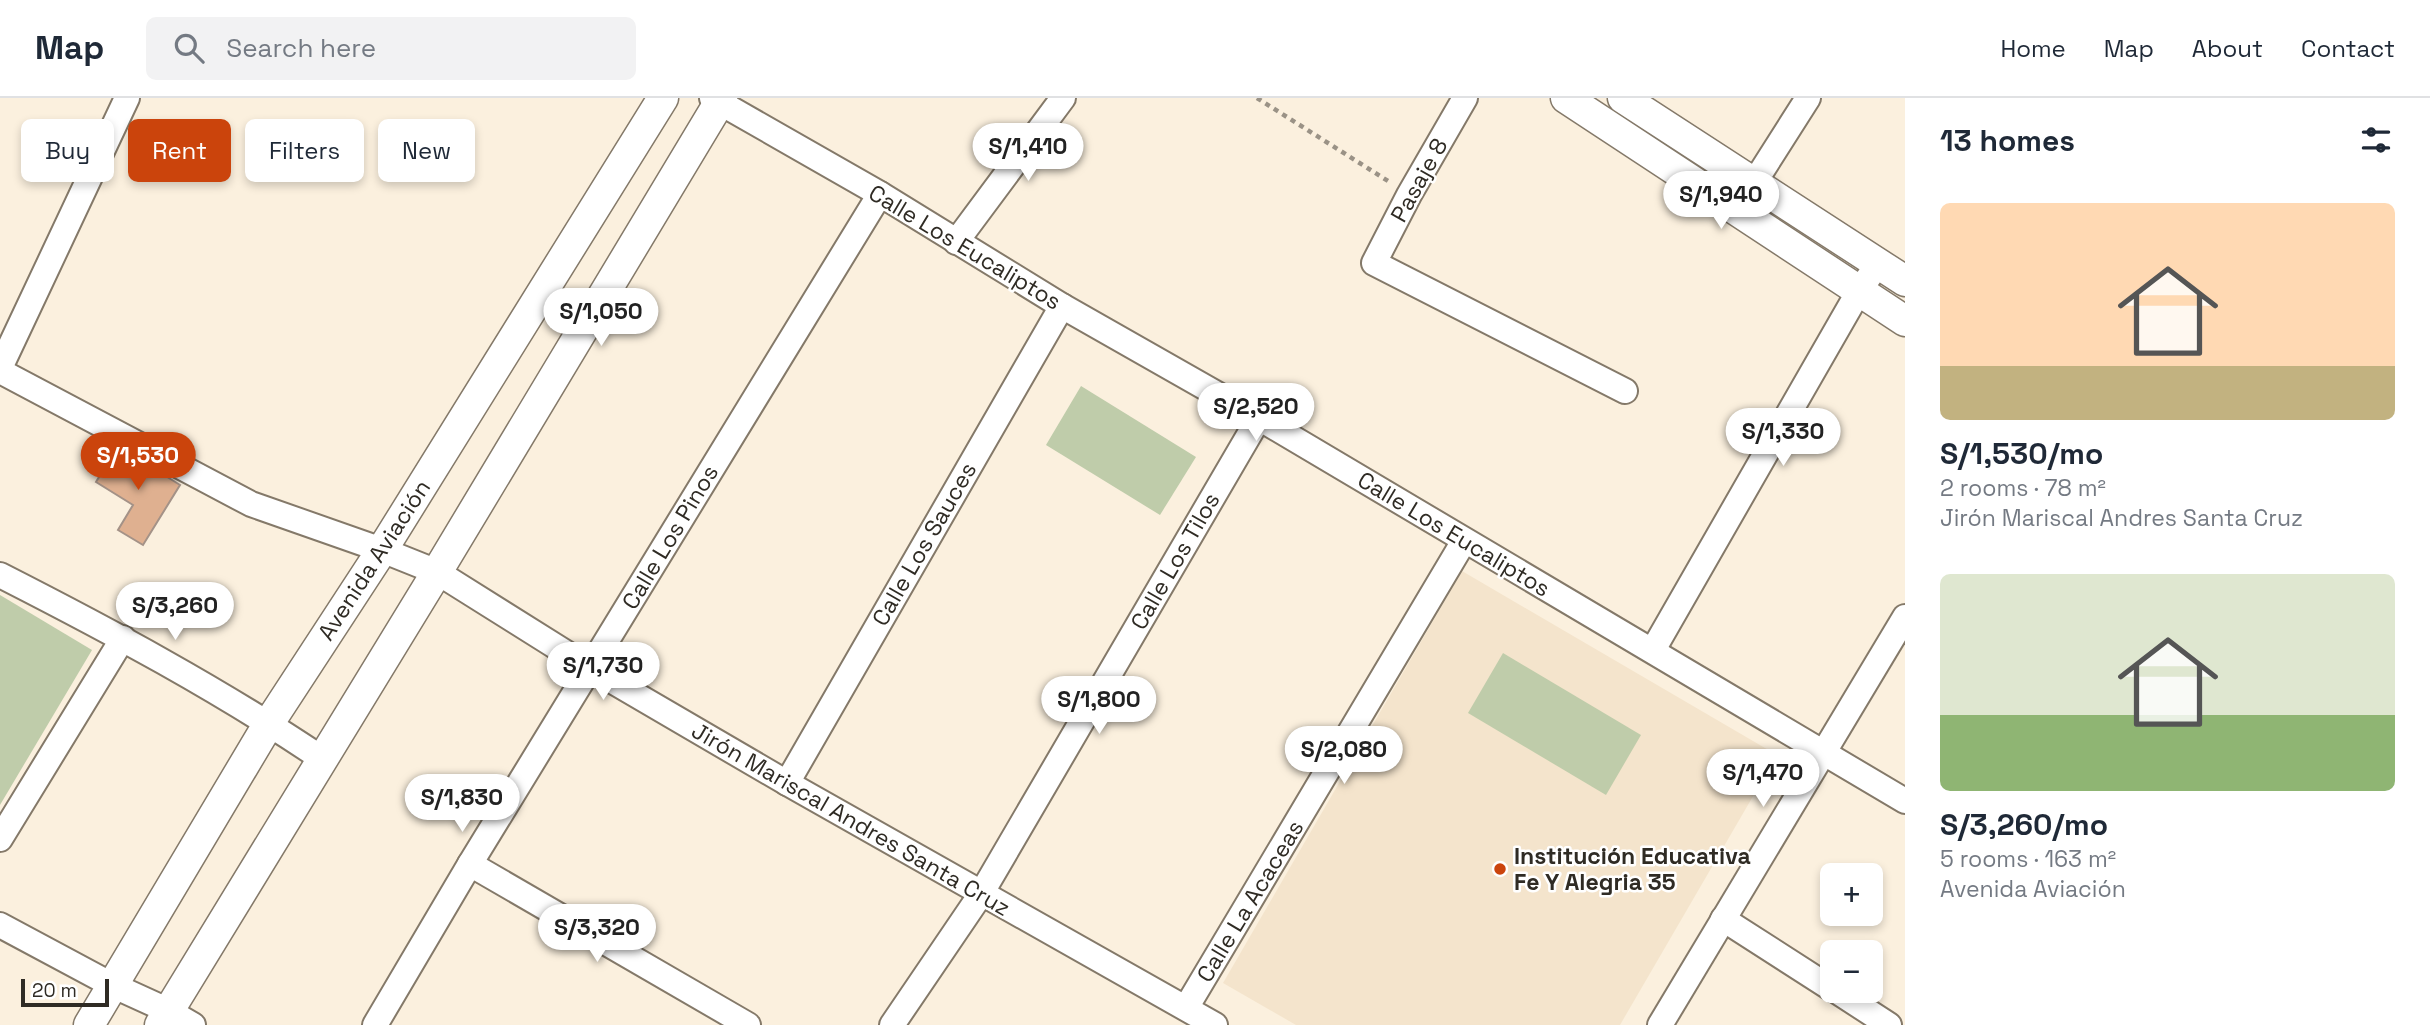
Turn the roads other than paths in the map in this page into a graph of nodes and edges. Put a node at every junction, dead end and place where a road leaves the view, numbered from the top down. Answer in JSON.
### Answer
{"nodes":[{"id":1,"x":127,"y":98,"type":"edge"},
{"id":2,"x":663,"y":98,"type":"edge"},
{"id":3,"x":1063,"y":98,"type":"edge"},
{"id":4,"x":1465,"y":98,"type":"edge"},
{"id":5,"x":1566,"y":98,"type":"edge"},
{"id":6,"x":1623,"y":98,"type":"edge"},
{"id":7,"x":1808,"y":98,"type":"edge"},
{"id":8,"x":718,"y":100,"type":"edge"},
{"id":9,"x":1754,"y":183,"type":"junction"},
{"id":10,"x":880,"y":194,"type":"junction"},
{"id":11,"x":956,"y":242,"type":"junction"},
{"id":12,"x":1878,"y":264,"type":"junction"},
{"id":13,"x":1905,"y":281,"type":"edge"},
{"id":14,"x":1859,"y":291,"type":"junction"},
{"id":15,"x":1062,"y":306,"type":"junction"},
{"id":16,"x":1905,"y":321,"type":"edge"},
{"id":17,"x":0,"y":369,"type":"edge"},
{"id":18,"x":1625,"y":391,"type":"dead end"},
{"id":19,"x":1259,"y":418,"type":"junction"},
{"id":20,"x":1464,"y":541,"type":"junction"},
{"id":21,"x":382,"y":550,"type":"junction"},
{"id":22,"x":437,"y":572,"type":"junction"},
{"id":23,"x":0,"y":575,"type":"edge"},
{"id":24,"x":1905,"y":617,"type":"edge"},
{"id":25,"x":123,"y":638,"type":"junction"},
{"id":26,"x":1653,"y":650,"type":"junction"},
{"id":27,"x":590,"y":668,"type":"junction"},
{"id":28,"x":269,"y":723,"type":"junction"},
{"id":29,"x":1824,"y":752,"type":"junction"},
{"id":30,"x":321,"y":758,"type":"junction"},
{"id":31,"x":787,"y":783,"type":"junction"},
{"id":32,"x":1905,"y":800,"type":"edge"},
{"id":33,"x":0,"y":839,"type":"edge"},
{"id":34,"x":470,"y":864,"type":"junction"},
{"id":35,"x":981,"y":894,"type":"junction"},
{"id":36,"x":1723,"y":919,"type":"junction"},
{"id":37,"x":0,"y":925,"type":"edge"},
{"id":38,"x":1820,"y":981,"type":"edge"},
{"id":39,"x":112,"y":985,"type":"junction"},
{"id":40,"x":1854,"y":1003,"type":"edge"},
{"id":41,"x":1186,"y":1008,"type":"junction"},
{"id":42,"x":174,"y":1020,"type":"edge"},
{"id":43,"x":89,"y":1025,"type":"edge"},
{"id":44,"x":374,"y":1025,"type":"edge"},
{"id":45,"x":748,"y":1025,"type":"edge"},
{"id":46,"x":892,"y":1025,"type":"edge"},
{"id":47,"x":1215,"y":1025,"type":"edge"},
{"id":48,"x":1660,"y":1025,"type":"edge"},
{"id":49,"x":1889,"y":1025,"type":"edge"}],
"edges":[{"from":1,"to":17,"type":"street"},
{"from":2,"to":21,"type":"street","name":"Avenida Aviación"},
{"from":3,"to":11,"type":"street"},
{"from":4,"to":18,"type":"street","name":"Pasaje 8"},
{"from":5,"to":14,"type":"street"},
{"from":6,"to":9,"type":"street"},
{"from":7,"to":9,"type":"street"},
{"from":8,"to":10,"type":"street","name":"Calle Los Eucaliptos"},
{"from":8,"to":22,"type":"street"},
{"from":9,"to":12,"type":"street"},
{"from":10,"to":11,"type":"street","name":"Calle Los Eucaliptos"},
{"from":10,"to":27,"type":"street","name":"Calle Los Pinos"},
{"from":11,"to":15,"type":"street","name":"Calle Los Eucaliptos"},
{"from":12,"to":13,"type":"street"},
{"from":12,"to":14,"type":"street"},
{"from":14,"to":16,"type":"street"},
{"from":14,"to":26,"type":"street"},
{"from":15,"to":19,"type":"street","name":"Calle Los Eucaliptos"},
{"from":15,"to":31,"type":"street","name":"Calle Los Sauces"},
{"from":17,"to":21,"type":"street","name":"Jirón Mariscal Andres Santa Cruz"},
{"from":19,"to":20,"type":"street","name":"Calle Los Eucaliptos"},
{"from":19,"to":35,"type":"street","name":"Calle Los Tilos"},
{"from":20,"to":26,"type":"street","name":"Calle Los Eucaliptos"},
{"from":20,"to":41,"type":"street","name":"Calle La Acaceas"},
{"from":21,"to":22,"type":"street","name":"Jirón Mariscal Andres Santa Cruz"},
{"from":21,"to":28,"type":"street","name":"Avenida Aviación"},
{"from":22,"to":27,"type":"street","name":"Jirón Mariscal Andres Santa Cruz"},
{"from":22,"to":30,"type":"street"},
{"from":23,"to":25,"type":"street"},
{"from":24,"to":29,"type":"street"},
{"from":25,"to":28,"type":"street"},
{"from":25,"to":33,"type":"street"},
{"from":26,"to":29,"type":"street","name":"Calle Los Eucaliptos"},
{"from":27,"to":31,"type":"street","name":"Jirón Mariscal Andres Santa Cruz"},
{"from":27,"to":34,"type":"street","name":"Calle Los Pinos"},
{"from":28,"to":30,"type":"street"},
{"from":28,"to":39,"type":"street","name":"Avenida Aviación"},
{"from":29,"to":32,"type":"street","name":"Calle Los Eucaliptos"},
{"from":29,"to":36,"type":"street"},
{"from":30,"to":42,"type":"street"},
{"from":31,"to":35,"type":"street","name":"Jirón Mariscal Andres Santa Cruz"},
{"from":34,"to":44,"type":"street","name":"Calle Los Pinos"},
{"from":34,"to":45,"type":"street"},
{"from":35,"to":41,"type":"street","name":"Jirón Mariscal Andres Santa Cruz"},
{"from":35,"to":46,"type":"street","name":"Calle Los Tilos"},
{"from":36,"to":38,"type":"street"},
{"from":36,"to":48,"type":"street"},
{"from":37,"to":39,"type":"street"},
{"from":39,"to":42,"type":"street"},
{"from":39,"to":43,"type":"street","name":"Avenida Aviación"},
{"from":40,"to":49,"type":"street"},
{"from":41,"to":47,"type":"street","name":"Jirón Mariscal Andres Santa Cruz"}]}
